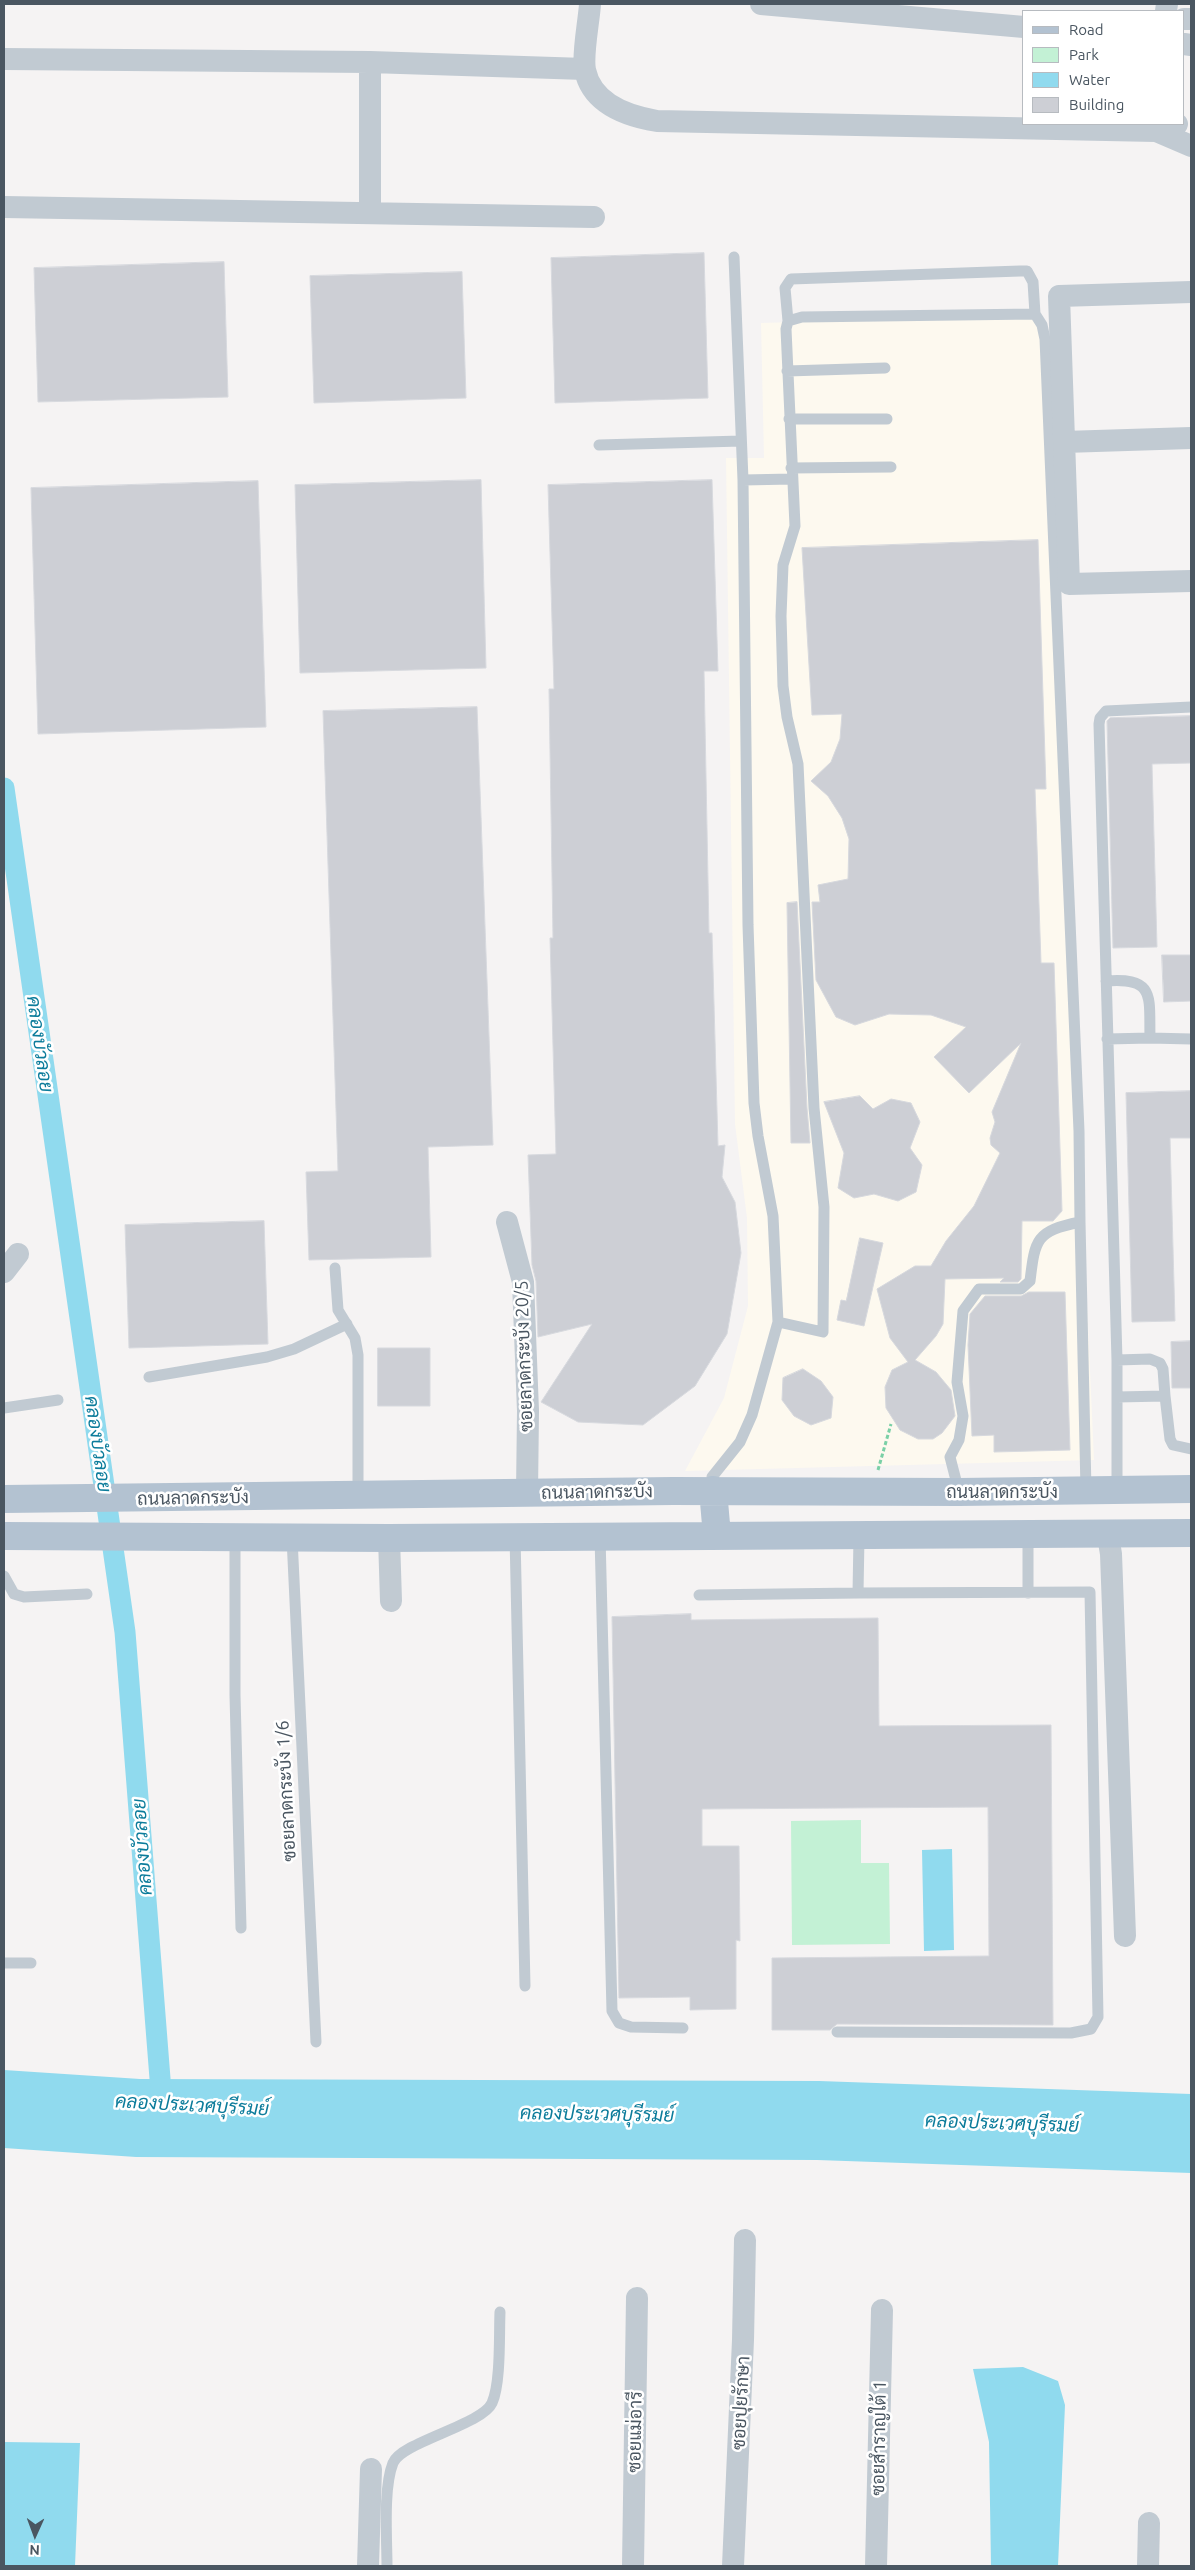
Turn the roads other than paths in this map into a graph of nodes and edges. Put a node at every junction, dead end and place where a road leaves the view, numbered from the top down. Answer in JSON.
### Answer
{"nodes":[{"id":1,"x":590,"y":4,"type":"edge"},
{"id":2,"x":761,"y":4,"type":"edge"},
{"id":3,"x":1022,"y":27,"type":"edge"},
{"id":4,"x":4,"y":59,"type":"edge"},
{"id":5,"x":370,"y":62,"type":"junction"},
{"id":6,"x":585,"y":69,"type":"junction"},
{"id":7,"x":1166,"y":127,"type":"edge"},
{"id":8,"x":1191,"y":146,"type":"edge"},
{"id":9,"x":4,"y":207,"type":"edge"},
{"id":10,"x":370,"y":213,"type":"junction"},
{"id":11,"x":594,"y":217,"type":"dead end"},
{"id":12,"x":734,"y":256,"type":"dead end"},
{"id":13,"x":1191,"y":292,"type":"edge"},
{"id":14,"x":1035,"y":314,"type":"junction"},
{"id":15,"x":788,"y":322,"type":"junction"},
{"id":16,"x":885,"y":368,"type":"dead end"},
{"id":17,"x":787,"y":371,"type":"junction"},
{"id":18,"x":887,"y":418,"type":"dead end"},
{"id":19,"x":789,"y":419,"type":"junction"},
{"id":20,"x":1191,"y":438,"type":"edge"},
{"id":21,"x":741,"y":440,"type":"junction"},
{"id":22,"x":1064,"y":442,"type":"junction"},
{"id":23,"x":599,"y":445,"type":"dead end"},
{"id":24,"x":891,"y":467,"type":"dead end"},
{"id":25,"x":791,"y":474,"type":"junction"},
{"id":26,"x":743,"y":480,"type":"junction"},
{"id":27,"x":1191,"y":581,"type":"edge"},
{"id":28,"x":1191,"y":707,"type":"edge"},
{"id":29,"x":1106,"y":981,"type":"junction"},
{"id":30,"x":1150,"y":1038,"type":"junction"},
{"id":31,"x":1191,"y":1038,"type":"edge"},
{"id":32,"x":1107,"y":1039,"type":"junction"},
{"id":33,"x":506,"y":1222,"type":"dead end"},
{"id":34,"x":1080,"y":1222,"type":"junction"},
{"id":35,"x":18,"y":1254,"type":"dead end"},
{"id":36,"x":335,"y":1268,"type":"dead end"},
{"id":37,"x":4,"y":1272,"type":"edge"},
{"id":38,"x":778,"y":1322,"type":"junction"},
{"id":39,"x":347,"y":1324,"type":"junction"},
{"id":40,"x":1117,"y":1360,"type":"junction"},
{"id":41,"x":150,"y":1377,"type":"dead end"},
{"id":42,"x":1165,"y":1396,"type":"junction"},
{"id":43,"x":1117,"y":1397,"type":"junction"},
{"id":44,"x":58,"y":1400,"type":"dead end"},
{"id":45,"x":4,"y":1408,"type":"edge"},
{"id":46,"x":1191,"y":1449,"type":"edge"},
{"id":47,"x":1191,"y":1489,"type":"edge"},
{"id":48,"x":713,"y":1490,"type":"junction"},
{"id":49,"x":1086,"y":1491,"type":"junction"},
{"id":50,"x":1117,"y":1491,"type":"junction"},
{"id":51,"x":958,"y":1492,"type":"junction"},
{"id":52,"x":527,"y":1493,"type":"junction"},
{"id":53,"x":358,"y":1494,"type":"junction"},
{"id":54,"x":4,"y":1499,"type":"edge"},
{"id":55,"x":1191,"y":1533,"type":"edge"},
{"id":56,"x":9,"y":1536,"type":"edge"},
{"id":57,"x":515,"y":1536,"type":"junction"},
{"id":58,"x":600,"y":1536,"type":"junction"},
{"id":59,"x":717,"y":1536,"type":"junction"},
{"id":60,"x":1028,"y":1536,"type":"junction"},
{"id":61,"x":1108,"y":1536,"type":"junction"},
{"id":62,"x":235,"y":1537,"type":"junction"},
{"id":63,"x":859,"y":1537,"type":"junction"},
{"id":64,"x":292,"y":1538,"type":"junction"},
{"id":65,"x":389,"y":1538,"type":"junction"},
{"id":66,"x":4,"y":1576,"type":"edge"},
{"id":67,"x":858,"y":1593,"type":"junction"},
{"id":68,"x":1028,"y":1593,"type":"junction"},
{"id":69,"x":88,"y":1594,"type":"dead end"},
{"id":70,"x":699,"y":1595,"type":"dead end"},
{"id":71,"x":391,"y":1601,"type":"dead end"},
{"id":72,"x":241,"y":1928,"type":"dead end"},
{"id":73,"x":1125,"y":1936,"type":"dead end"},
{"id":74,"x":4,"y":1963,"type":"edge"},
{"id":75,"x":30,"y":1963,"type":"dead end"},
{"id":76,"x":525,"y":1986,"type":"dead end"},
{"id":77,"x":683,"y":2028,"type":"dead end"},
{"id":78,"x":837,"y":2032,"type":"dead end"},
{"id":79,"x":316,"y":2042,"type":"dead end"},
{"id":80,"x":745,"y":2240,"type":"dead end"},
{"id":81,"x":637,"y":2298,"type":"dead end"},
{"id":82,"x":882,"y":2310,"type":"dead end"},
{"id":83,"x":500,"y":2312,"type":"dead end"},
{"id":84,"x":371,"y":2469,"type":"dead end"},
{"id":85,"x":1149,"y":2523,"type":"dead end"},
{"id":86,"x":368,"y":2566,"type":"edge"},
{"id":87,"x":387,"y":2566,"type":"edge"},
{"id":88,"x":633,"y":2566,"type":"edge"},
{"id":89,"x":733,"y":2566,"type":"edge"},
{"id":90,"x":876,"y":2566,"type":"edge"},
{"id":91,"x":1148,"y":2566,"type":"edge"}],
"edges":[{"from":1,"to":6,"type":"street"},
{"from":2,"to":3,"type":"street"},
{"from":4,"to":5,"type":"street"},
{"from":5,"to":6,"type":"street"},
{"from":5,"to":10,"type":"street"},
{"from":6,"to":7,"type":"street"},
{"from":7,"to":8,"type":"street"},
{"from":9,"to":10,"type":"street"},
{"from":10,"to":11,"type":"street"},
{"from":12,"to":21,"type":"lane"},
{"from":13,"to":22,"type":"street"},
{"from":14,"to":15,"type":"lane"},
{"from":14,"to":15,"type":"lane"},
{"from":14,"to":34,"type":"lane"},
{"from":15,"to":17,"type":"lane"},
{"from":16,"to":17,"type":"lane"},
{"from":17,"to":19,"type":"lane"},
{"from":18,"to":19,"type":"lane"},
{"from":19,"to":25,"type":"lane"},
{"from":20,"to":22,"type":"street"},
{"from":21,"to":23,"type":"lane"},
{"from":21,"to":26,"type":"lane"},
{"from":22,"to":27,"type":"street"},
{"from":24,"to":25,"type":"lane"},
{"from":25,"to":26,"type":"lane"},
{"from":25,"to":38,"type":"lane"},
{"from":26,"to":38,"type":"lane"},
{"from":28,"to":29,"type":"lane"},
{"from":29,"to":30,"type":"lane"},
{"from":29,"to":32,"type":"lane"},
{"from":30,"to":31,"type":"lane"},
{"from":30,"to":32,"type":"lane"},
{"from":32,"to":40,"type":"lane"},
{"from":33,"to":52,"type":"street","name":"ซอยลาดกระบัง 20/5"},
{"from":34,"to":49,"type":"lane"},
{"from":34,"to":51,"type":"lane"},
{"from":35,"to":37,"type":"street"},
{"from":36,"to":39,"type":"lane"},
{"from":38,"to":48,"type":"lane"},
{"from":39,"to":41,"type":"lane"},
{"from":39,"to":53,"type":"lane"},
{"from":40,"to":42,"type":"lane"},
{"from":40,"to":43,"type":"lane"},
{"from":42,"to":43,"type":"lane"},
{"from":42,"to":46,"type":"lane"},
{"from":43,"to":50,"type":"lane"},
{"from":44,"to":45,"type":"lane"},
{"from":47,"to":50,"type":"main road","name":"ถนนลาดกระบัง"},
{"from":48,"to":51,"type":"main road","name":"ถนนลาดกระบัง"},
{"from":48,"to":52,"type":"main road","name":"ถนนลาดกระบัง"},
{"from":48,"to":59,"type":"main road"},
{"from":49,"to":50,"type":"main road","name":"ถนนลาดกระบัง"},
{"from":49,"to":51,"type":"main road","name":"ถนนลาดกระบัง"},
{"from":52,"to":53,"type":"main road","name":"ถนนลาดกระบัง"},
{"from":53,"to":54,"type":"main road","name":"ถนนลาดกระบัง"},
{"from":55,"to":61,"type":"main road"},
{"from":56,"to":62,"type":"main road"},
{"from":57,"to":58,"type":"main road"},
{"from":57,"to":65,"type":"main road"},
{"from":57,"to":76,"type":"lane"},
{"from":58,"to":59,"type":"main road"},
{"from":58,"to":77,"type":"lane"},
{"from":59,"to":63,"type":"main road"},
{"from":60,"to":61,"type":"main road"},
{"from":60,"to":63,"type":"main road"},
{"from":60,"to":68,"type":"lane"},
{"from":61,"to":73,"type":"street"},
{"from":62,"to":64,"type":"main road"},
{"from":62,"to":72,"type":"lane"},
{"from":63,"to":67,"type":"lane"},
{"from":64,"to":65,"type":"main road"},
{"from":64,"to":79,"type":"lane","name":"ซอยลาดกระบัง 1/6"},
{"from":65,"to":71,"type":"street"},
{"from":66,"to":69,"type":"lane"},
{"from":67,"to":68,"type":"lane"},
{"from":67,"to":70,"type":"lane"},
{"from":68,"to":78,"type":"lane"},
{"from":74,"to":75,"type":"lane"},
{"from":80,"to":89,"type":"street","name":"ซอยปุยรักษา"},
{"from":81,"to":88,"type":"street","name":"ซอยแม่อารี"},
{"from":82,"to":90,"type":"street","name":"ซอยสำราญใต้ 1"},
{"from":83,"to":87,"type":"lane"},
{"from":84,"to":86,"type":"street"},
{"from":85,"to":91,"type":"street"}]}
